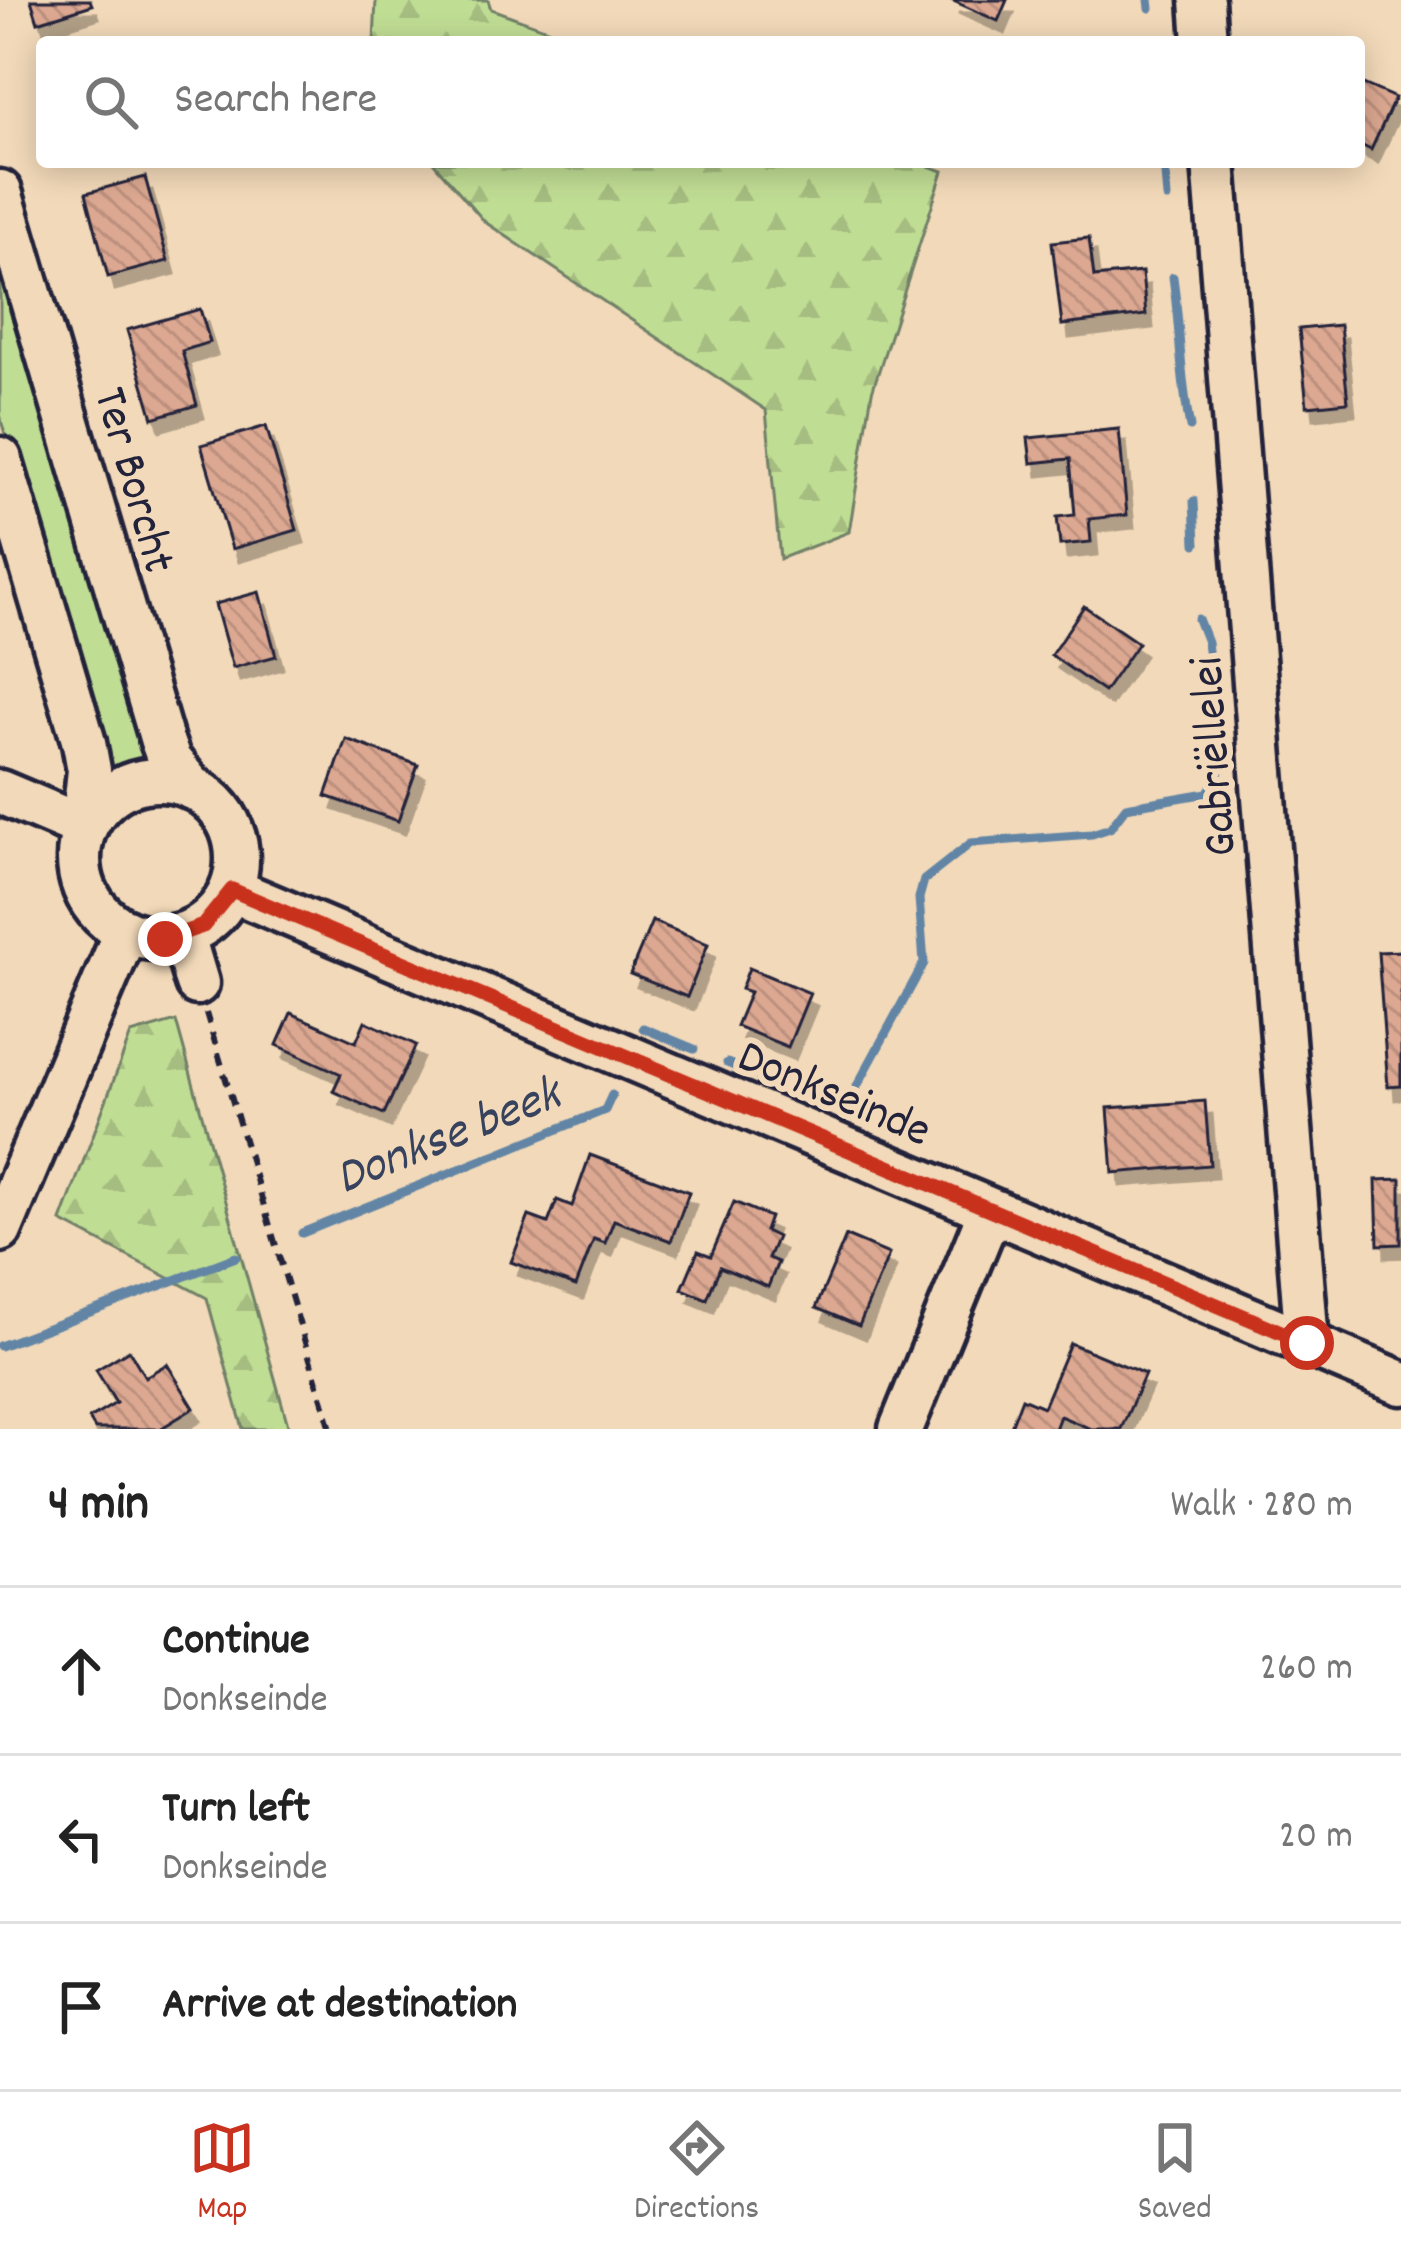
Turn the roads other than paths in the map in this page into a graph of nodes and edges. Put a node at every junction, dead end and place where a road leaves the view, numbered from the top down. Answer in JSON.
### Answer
{"nodes":[{"id":1,"x":1202,"y":0,"type":"edge"},
{"id":2,"x":1205,"y":36,"type":"edge"},
{"id":3,"x":1214,"y":168,"type":"edge"},
{"id":4,"x":0,"y":192,"type":"edge"},
{"id":5,"x":0,"y":459,"type":"edge"},
{"id":6,"x":192,"y":788,"type":"junction"},
{"id":7,"x":0,"y":792,"type":"edge"},
{"id":8,"x":83,"y":827,"type":"junction"},
{"id":9,"x":232,"y":890,"type":"junction"},
{"id":10,"x":126,"y":932,"type":"junction"},
{"id":11,"x":183,"y":936,"type":"junction"},
{"id":12,"x":197,"y":983,"type":"road end"},
{"id":13,"x":990,"y":1211,"type":"junction"},
{"id":14,"x":0,"y":1230,"type":"edge"},
{"id":15,"x":1307,"y":1343,"type":"junction"},
{"id":16,"x":1401,"y":1383,"type":"edge"},
{"id":17,"x":901,"y":1429,"type":"edge"}],
"edges":[{"from":1,"to":2,"type":"street"},
{"from":3,"to":15,"type":"street","name":"Gabriëllelei"},
{"from":4,"to":6,"type":"street","name":"Ter Borcht"},
{"from":5,"to":8,"type":"street"},
{"from":6,"to":8,"type":"street"},
{"from":6,"to":9,"type":"street"},
{"from":7,"to":8,"type":"street"},
{"from":8,"to":10,"type":"street"},
{"from":9,"to":11,"type":"street"},
{"from":9,"to":13,"type":"street","name":"Donkseinde"},
{"from":10,"to":11,"type":"street"},
{"from":10,"to":14,"type":"street"},
{"from":11,"to":12,"type":"street"},
{"from":13,"to":15,"type":"street","name":"Donkseinde"},
{"from":13,"to":17,"type":"street"},
{"from":15,"to":16,"type":"street","name":"Donkseinde"}]}
